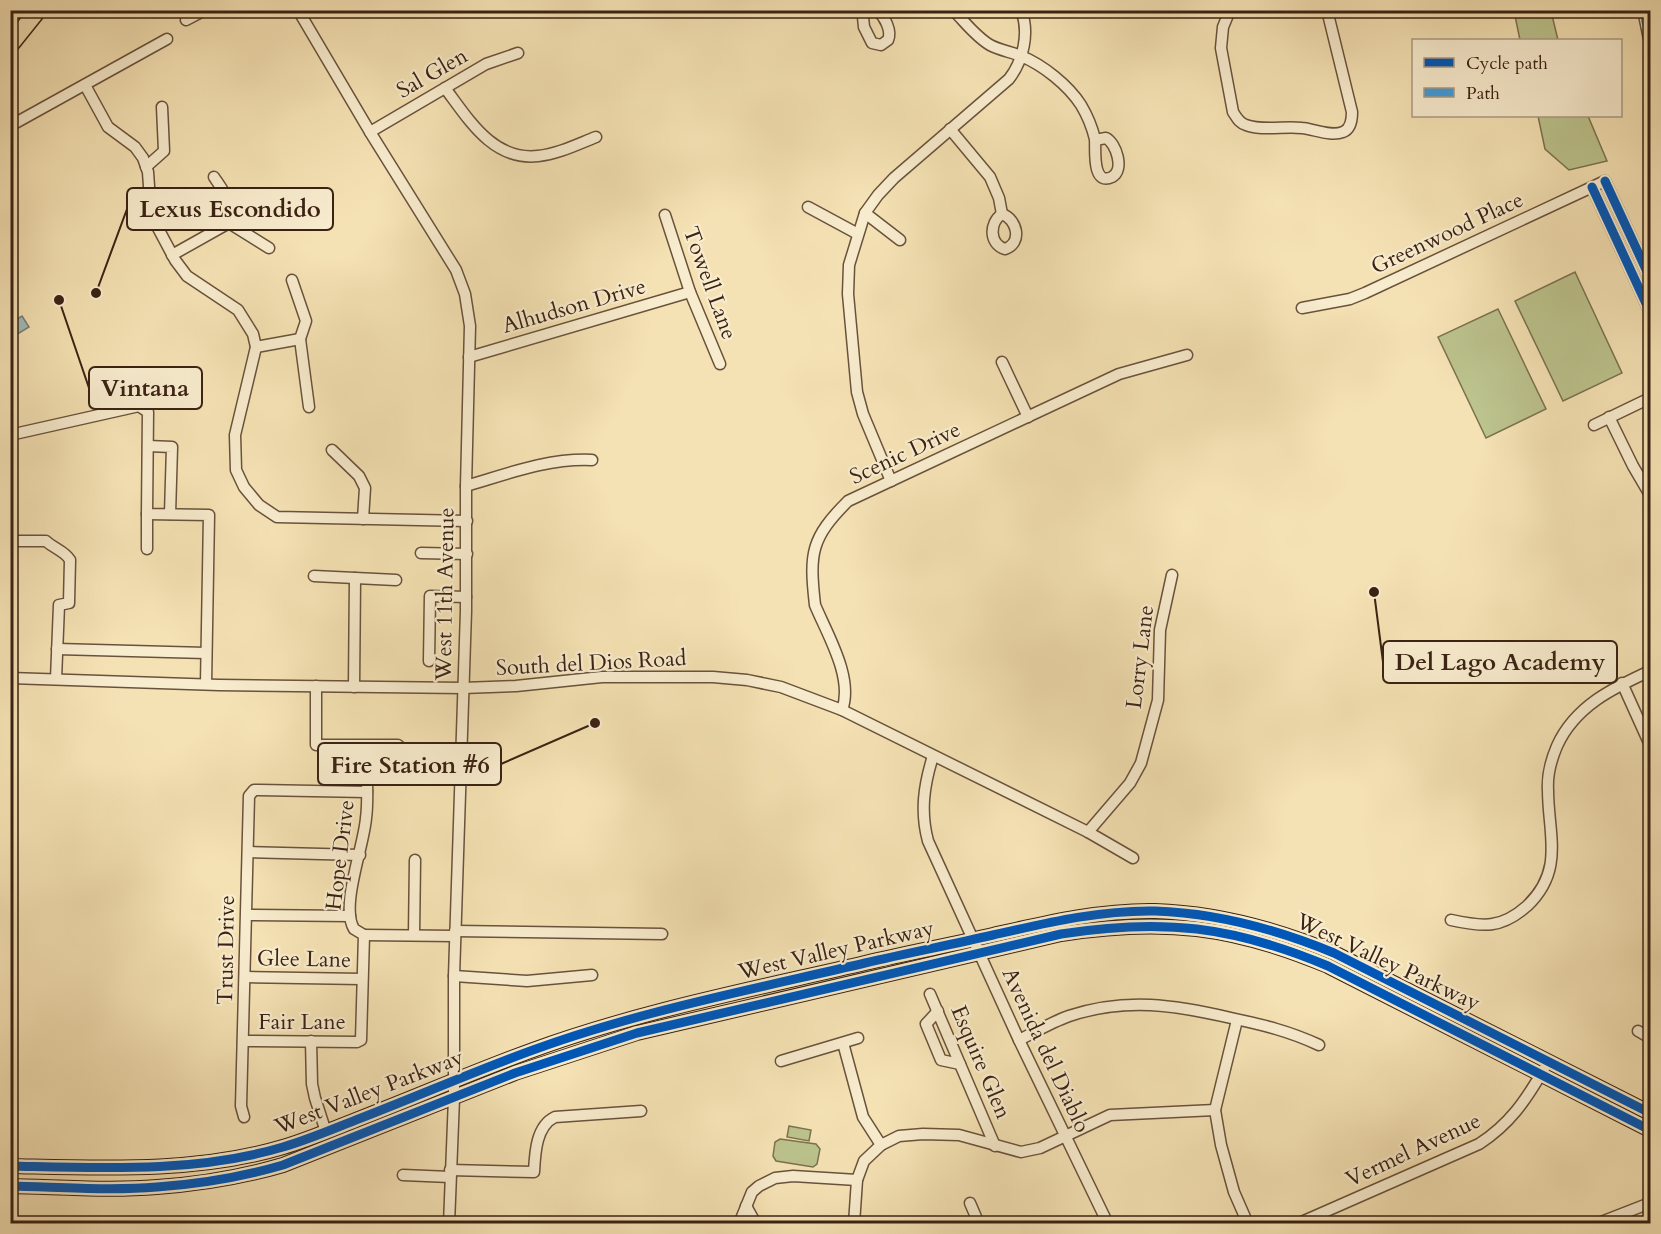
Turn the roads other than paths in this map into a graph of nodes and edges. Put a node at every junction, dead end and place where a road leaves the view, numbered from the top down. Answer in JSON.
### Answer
{"nodes":[{"id":1,"x":38,"y":10,"type":"edge"},
{"id":2,"x":205,"y":10,"type":"edge"},
{"id":3,"x":298,"y":10,"type":"edge"},
{"id":4,"x":868,"y":10,"type":"edge"},
{"id":5,"x":877,"y":10,"type":"edge"},
{"id":6,"x":953,"y":10,"type":"edge"},
{"id":7,"x":1021,"y":10,"type":"edge"},
{"id":8,"x":1230,"y":10,"type":"edge"},
{"id":9,"x":1327,"y":10,"type":"edge"},
{"id":10,"x":1643,"y":10,"type":"edge"},
{"id":11,"x":186,"y":20,"type":"dead end"},
{"id":12,"x":167,"y":39,"type":"dead end"},
{"id":13,"x":1650,"y":44,"type":"edge"},
{"id":14,"x":10,"y":45,"type":"edge"},
{"id":15,"x":518,"y":53,"type":"dead end"},
{"id":16,"x":1021,"y":56,"type":"junction"},
{"id":17,"x":85,"y":85,"type":"junction"},
{"id":18,"x":445,"y":88,"type":"junction"},
{"id":19,"x":162,"y":107,"type":"dead end"},
{"id":20,"x":10,"y":126,"type":"edge"},
{"id":21,"x":950,"y":129,"type":"junction"},
{"id":22,"x":370,"y":132,"type":"junction"},
{"id":23,"x":596,"y":137,"type":"dead end"},
{"id":24,"x":1095,"y":140,"type":"dead end"},
{"id":25,"x":146,"y":167,"type":"junction"},
{"id":26,"x":214,"y":177,"type":"dead end"},
{"id":27,"x":1592,"y":187,"type":"junction"},
{"id":28,"x":808,"y":207,"type":"dead end"},
{"id":29,"x":865,"y":213,"type":"junction"},
{"id":30,"x":1002,"y":214,"type":"dead end"},
{"id":31,"x":665,"y":215,"type":"dead end"},
{"id":32,"x":229,"y":222,"type":"junction"},
{"id":33,"x":858,"y":234,"type":"junction"},
{"id":34,"x":900,"y":240,"type":"dead end"},
{"id":35,"x":269,"y":248,"type":"dead end"},
{"id":36,"x":172,"y":255,"type":"junction"},
{"id":37,"x":1650,"y":278,"type":"edge"},
{"id":38,"x":292,"y":280,"type":"dead end"},
{"id":39,"x":690,"y":292,"type":"junction"},
{"id":40,"x":1302,"y":308,"type":"dead end"},
{"id":41,"x":1650,"y":312,"type":"edge"},
{"id":42,"x":300,"y":339,"type":"junction"},
{"id":43,"x":256,"y":347,"type":"junction"},
{"id":44,"x":1187,"y":355,"type":"dead end"},
{"id":45,"x":469,"y":357,"type":"junction"},
{"id":46,"x":1002,"y":362,"type":"dead end"},
{"id":47,"x":720,"y":364,"type":"dead end"},
{"id":48,"x":1650,"y":398,"type":"edge"},
{"id":49,"x":309,"y":407,"type":"dead end"},
{"id":50,"x":1028,"y":417,"type":"junction"},
{"id":51,"x":1609,"y":417,"type":"junction"},
{"id":52,"x":1594,"y":425,"type":"dead end"},
{"id":53,"x":10,"y":435,"type":"edge"},
{"id":54,"x":148,"y":446,"type":"junction"},
{"id":55,"x":332,"y":450,"type":"dead end"},
{"id":56,"x":591,"y":460,"type":"dead end"},
{"id":57,"x":891,"y":481,"type":"junction"},
{"id":58,"x":465,"y":486,"type":"junction"},
{"id":59,"x":1650,"y":495,"type":"edge"},
{"id":60,"x":147,"y":514,"type":"junction"},
{"id":61,"x":170,"y":514,"type":"junction"},
{"id":62,"x":363,"y":519,"type":"junction"},
{"id":63,"x":467,"y":521,"type":"junction"},
{"id":64,"x":10,"y":541,"type":"edge"},
{"id":65,"x":51,"y":546,"type":"junction"},
{"id":66,"x":10,"y":548,"type":"edge"},
{"id":67,"x":147,"y":549,"type":"dead end"},
{"id":68,"x":420,"y":553,"type":"dead end"},
{"id":69,"x":467,"y":555,"type":"junction"},
{"id":70,"x":1172,"y":575,"type":"dead end"},
{"id":71,"x":314,"y":576,"type":"dead end"},
{"id":72,"x":356,"y":578,"type":"junction"},
{"id":73,"x":396,"y":580,"type":"dead end"},
{"id":74,"x":466,"y":597,"type":"junction"},
{"id":75,"x":57,"y":650,"type":"junction"},
{"id":76,"x":206,"y":653,"type":"junction"},
{"id":77,"x":429,"y":661,"type":"dead end"},
{"id":78,"x":1650,"y":670,"type":"edge"},
{"id":79,"x":10,"y":678,"type":"edge"},
{"id":80,"x":56,"y":679,"type":"junction"},
{"id":81,"x":1622,"y":683,"type":"junction"},
{"id":82,"x":206,"y":684,"type":"junction"},
{"id":83,"x":316,"y":686,"type":"junction"},
{"id":84,"x":354,"y":687,"type":"junction"},
{"id":85,"x":463,"y":688,"type":"junction"},
{"id":86,"x":842,"y":710,"type":"junction"},
{"id":87,"x":1650,"y":745,"type":"edge"},
{"id":88,"x":933,"y":756,"type":"junction"},
{"id":89,"x":460,"y":757,"type":"junction"},
{"id":90,"x":367,"y":776,"type":"dead end"},
{"id":91,"x":367,"y":792,"type":"junction"},
{"id":92,"x":1088,"y":832,"type":"junction"},
{"id":93,"x":248,"y":852,"type":"junction"},
{"id":94,"x":360,"y":855,"type":"junction"},
{"id":95,"x":1133,"y":858,"type":"dead end"},
{"id":96,"x":415,"y":860,"type":"dead end"},
{"id":97,"x":247,"y":915,"type":"junction"},
{"id":98,"x":350,"y":916,"type":"junction"},
{"id":99,"x":1451,"y":920,"type":"dead end"},
{"id":100,"x":455,"y":933,"type":"junction"},
{"id":101,"x":662,"y":934,"type":"dead end"},
{"id":102,"x":364,"y":935,"type":"junction"},
{"id":103,"x":414,"y":935,"type":"junction"},
{"id":104,"x":972,"y":939,"type":"junction"},
{"id":105,"x":978,"y":954,"type":"junction"},
{"id":106,"x":592,"y":975,"type":"dead end"},
{"id":107,"x":454,"y":976,"type":"junction"},
{"id":108,"x":246,"y":977,"type":"junction"},
{"id":109,"x":362,"y":979,"type":"junction"},
{"id":110,"x":930,"y":994,"type":"dead end"},
{"id":111,"x":938,"y":1011,"type":"junction"},
{"id":112,"x":1237,"y":1020,"type":"junction"},
{"id":113,"x":1638,"y":1031,"type":"dead end"},
{"id":114,"x":858,"y":1038,"type":"dead end"},
{"id":115,"x":1650,"y":1038,"type":"edge"},
{"id":116,"x":361,"y":1040,"type":"joint"},
{"id":117,"x":1019,"y":1040,"type":"junction"},
{"id":118,"x":243,"y":1041,"type":"junction"},
{"id":119,"x":310,"y":1041,"type":"junction"},
{"id":120,"x":843,"y":1042,"type":"junction"},
{"id":121,"x":1319,"y":1045,"type":"dead end"},
{"id":122,"x":781,"y":1061,"type":"dead end"},
{"id":123,"x":960,"y":1064,"type":"junction"},
{"id":124,"x":1545,"y":1068,"type":"junction"},
{"id":125,"x":454,"y":1082,"type":"junction"},
{"id":126,"x":454,"y":1098,"type":"junction"},
{"id":127,"x":1215,"y":1110,"type":"junction"},
{"id":128,"x":641,"y":1111,"type":"dead end"},
{"id":129,"x":1650,"y":1113,"type":"edge"},
{"id":130,"x":244,"y":1117,"type":"dead end"},
{"id":131,"x":1650,"y":1130,"type":"edge"},
{"id":132,"x":326,"y":1132,"type":"junction"},
{"id":133,"x":1065,"y":1135,"type":"junction"},
{"id":134,"x":881,"y":1145,"type":"junction"},
{"id":135,"x":995,"y":1146,"type":"junction"},
{"id":136,"x":10,"y":1166,"type":"edge"},
{"id":137,"x":450,"y":1173,"type":"junction"},
{"id":138,"x":403,"y":1175,"type":"dead end"},
{"id":139,"x":857,"y":1180,"type":"junction"},
{"id":140,"x":10,"y":1186,"type":"edge"},
{"id":141,"x":970,"y":1203,"type":"dead end"},
{"id":142,"x":1650,"y":1203,"type":"edge"},
{"id":143,"x":746,"y":1206,"type":"junction"},
{"id":144,"x":449,"y":1224,"type":"edge"},
{"id":145,"x":739,"y":1224,"type":"edge"},
{"id":146,"x":756,"y":1224,"type":"edge"},
{"id":147,"x":854,"y":1224,"type":"edge"},
{"id":148,"x":979,"y":1224,"type":"edge"},
{"id":149,"x":1107,"y":1224,"type":"edge"},
{"id":150,"x":1248,"y":1224,"type":"edge"},
{"id":151,"x":1297,"y":1224,"type":"edge"},
{"id":152,"x":1596,"y":1224,"type":"edge"}],
"edges":[{"from":1,"to":14,"type":"highway"},
{"from":2,"to":11,"type":"street"},
{"from":3,"to":22,"type":"street","name":"West 11th Avenue"},
{"from":4,"to":5,"type":"street"},
{"from":6,"to":16,"type":"street"},
{"from":7,"to":16,"type":"street"},
{"from":8,"to":9,"type":"street"},
{"from":10,"to":13,"type":"street"},
{"from":12,"to":17,"type":"street"},
{"from":15,"to":18,"type":"street","name":"Sal Glen"},
{"from":16,"to":21,"type":"street"},
{"from":16,"to":24,"type":"street"},
{"from":17,"to":20,"type":"street"},
{"from":17,"to":25,"type":"street"},
{"from":18,"to":22,"type":"street","name":"Sal Glen"},
{"from":18,"to":23,"type":"street"},
{"from":19,"to":25,"type":"street"},
{"from":21,"to":29,"type":"street"},
{"from":21,"to":30,"type":"street"},
{"from":22,"to":45,"type":"street","name":"West 11th Avenue"},
{"from":25,"to":36,"type":"street"},
{"from":26,"to":32,"type":"street"},
{"from":27,"to":37,"type":"street","name":"Greenwood Place"},
{"from":27,"to":40,"type":"street","name":"Greenwood Place"},
{"from":27,"to":41,"type":"street"},
{"from":28,"to":33,"type":"street"},
{"from":29,"to":33,"type":"street"},
{"from":29,"to":34,"type":"street"},
{"from":31,"to":39,"type":"street","name":"Towell Lane"},
{"from":32,"to":35,"type":"street"},
{"from":32,"to":36,"type":"street"},
{"from":33,"to":57,"type":"street"},
{"from":36,"to":43,"type":"street"},
{"from":38,"to":42,"type":"street"},
{"from":39,"to":45,"type":"street","name":"Alhudson Drive"},
{"from":39,"to":47,"type":"street","name":"Towell Lane"},
{"from":42,"to":43,"type":"street"},
{"from":42,"to":49,"type":"street"},
{"from":43,"to":62,"type":"street"},
{"from":44,"to":50,"type":"street","name":"Scenic Drive"},
{"from":45,"to":58,"type":"street","name":"West 11th Avenue"},
{"from":46,"to":50,"type":"street"},
{"from":48,"to":51,"type":"street"},
{"from":50,"to":57,"type":"street","name":"Scenic Drive"},
{"from":51,"to":52,"type":"street"},
{"from":51,"to":59,"type":"street"},
{"from":53,"to":54,"type":"street"},
{"from":54,"to":60,"type":"street"},
{"from":54,"to":61,"type":"street"},
{"from":55,"to":62,"type":"street"},
{"from":56,"to":58,"type":"street"},
{"from":57,"to":86,"type":"street","name":"Scenic Drive"},
{"from":58,"to":63,"type":"street","name":"West 11th Avenue"},
{"from":60,"to":61,"type":"street"},
{"from":60,"to":67,"type":"street"},
{"from":61,"to":76,"type":"street"},
{"from":62,"to":63,"type":"street"},
{"from":63,"to":69,"type":"street","name":"West 11th Avenue"},
{"from":64,"to":65,"type":"street"},
{"from":65,"to":66,"type":"street"},
{"from":65,"to":75,"type":"street"},
{"from":68,"to":69,"type":"street"},
{"from":69,"to":74,"type":"street","name":"West 11th Avenue"},
{"from":70,"to":92,"type":"street","name":"Lorry Lane"},
{"from":71,"to":72,"type":"street"},
{"from":72,"to":73,"type":"street"},
{"from":72,"to":84,"type":"street"},
{"from":74,"to":77,"type":"street"},
{"from":74,"to":85,"type":"street","name":"West 11th Avenue"},
{"from":75,"to":76,"type":"street"},
{"from":75,"to":80,"type":"street"},
{"from":76,"to":82,"type":"street"},
{"from":78,"to":81,"type":"street"},
{"from":79,"to":80,"type":"street","name":"South del Dios Road"},
{"from":80,"to":82,"type":"street","name":"South del Dios Road"},
{"from":81,"to":87,"type":"street"},
{"from":81,"to":99,"type":"street"},
{"from":82,"to":83,"type":"street","name":"South del Dios Road"},
{"from":83,"to":84,"type":"street","name":"South del Dios Road"},
{"from":83,"to":89,"type":"street"},
{"from":84,"to":85,"type":"street","name":"South del Dios Road"},
{"from":85,"to":86,"type":"street","name":"South del Dios Road"},
{"from":85,"to":89,"type":"street","name":"West 11th Avenue"},
{"from":86,"to":88,"type":"street","name":"South del Dios Road"},
{"from":88,"to":92,"type":"street","name":"South del Dios Road"},
{"from":88,"to":104,"type":"street","name":"Avenida del Diablo"},
{"from":89,"to":100,"type":"street","name":"West 11th Avenue"},
{"from":90,"to":91,"type":"street","name":"Hope Drive"},
{"from":91,"to":93,"type":"street","name":"Trust Drive"},
{"from":91,"to":94,"type":"street","name":"Hope Drive"},
{"from":92,"to":95,"type":"street","name":"South del Dios Road"},
{"from":93,"to":94,"type":"street"},
{"from":93,"to":97,"type":"street","name":"Trust Drive"},
{"from":94,"to":98,"type":"street","name":"Hope Drive"},
{"from":96,"to":103,"type":"street"},
{"from":97,"to":98,"type":"street"},
{"from":97,"to":108,"type":"street","name":"Trust Drive"},
{"from":98,"to":102,"type":"street","name":"Hope Drive"},
{"from":100,"to":101,"type":"street"},
{"from":100,"to":103,"type":"street"},
{"from":100,"to":107,"type":"street","name":"West 11th Avenue"},
{"from":102,"to":103,"type":"street"},
{"from":102,"to":109,"type":"street","name":"Hope Drive"},
{"from":104,"to":105,"type":"street","name":"Avenida del Diablo"},
{"from":104,"to":124,"type":"main road","name":"West Valley Parkway"},
{"from":104,"to":125,"type":"main road","name":"West Valley Parkway"},
{"from":105,"to":117,"type":"street","name":"Avenida del Diablo"},
{"from":105,"to":124,"type":"main road","name":"West Valley Parkway"},
{"from":105,"to":126,"type":"main road","name":"West Valley Parkway"},
{"from":106,"to":107,"type":"street"},
{"from":107,"to":125,"type":"street","name":"West 11th Avenue"},
{"from":108,"to":109,"type":"street","name":"Glee Lane"},
{"from":108,"to":118,"type":"street","name":"Trust Drive"},
{"from":109,"to":116,"type":"street","name":"Hope Drive"},
{"from":110,"to":111,"type":"street","name":"Esquire Glen"},
{"from":111,"to":123,"type":"street","name":"Esquire Glen"},
{"from":111,"to":123,"type":"street"},
{"from":112,"to":117,"type":"street"},
{"from":112,"to":121,"type":"street"},
{"from":112,"to":127,"type":"street"},
{"from":113,"to":115,"type":"street"},
{"from":114,"to":120,"type":"street"},
{"from":116,"to":119,"type":"street","name":"Fair Lane"},
{"from":117,"to":133,"type":"street","name":"Avenida del Diablo"},
{"from":118,"to":119,"type":"street","name":"Fair Lane"},
{"from":118,"to":130,"type":"street","name":"Trust Drive"},
{"from":119,"to":132,"type":"street"},
{"from":120,"to":122,"type":"street"},
{"from":120,"to":134,"type":"street"},
{"from":123,"to":135,"type":"street","name":"Esquire Glen"},
{"from":124,"to":129,"type":"main road","name":"West Valley Parkway"},
{"from":124,"to":131,"type":"main road","name":"West Valley Parkway"},
{"from":124,"to":151,"type":"street","name":"Vermel Avenue"},
{"from":125,"to":126,"type":"street","name":"West 11th Avenue"},
{"from":125,"to":132,"type":"main road","name":"West Valley Parkway"},
{"from":126,"to":137,"type":"street","name":"West 11th Avenue"},
{"from":126,"to":140,"type":"main road","name":"West Valley Parkway"},
{"from":127,"to":133,"type":"street"},
{"from":127,"to":150,"type":"street"},
{"from":128,"to":137,"type":"street"},
{"from":132,"to":136,"type":"main road","name":"West Valley Parkway"},
{"from":133,"to":135,"type":"street"},
{"from":133,"to":149,"type":"street","name":"Avenida del Diablo"},
{"from":134,"to":135,"type":"street"},
{"from":134,"to":139,"type":"street"},
{"from":137,"to":138,"type":"street"},
{"from":137,"to":144,"type":"street","name":"West 11th Avenue"},
{"from":139,"to":143,"type":"street"},
{"from":139,"to":147,"type":"street"},
{"from":141,"to":148,"type":"street"},
{"from":142,"to":152,"type":"street"},
{"from":143,"to":145,"type":"street"},
{"from":143,"to":146,"type":"street"}]}
